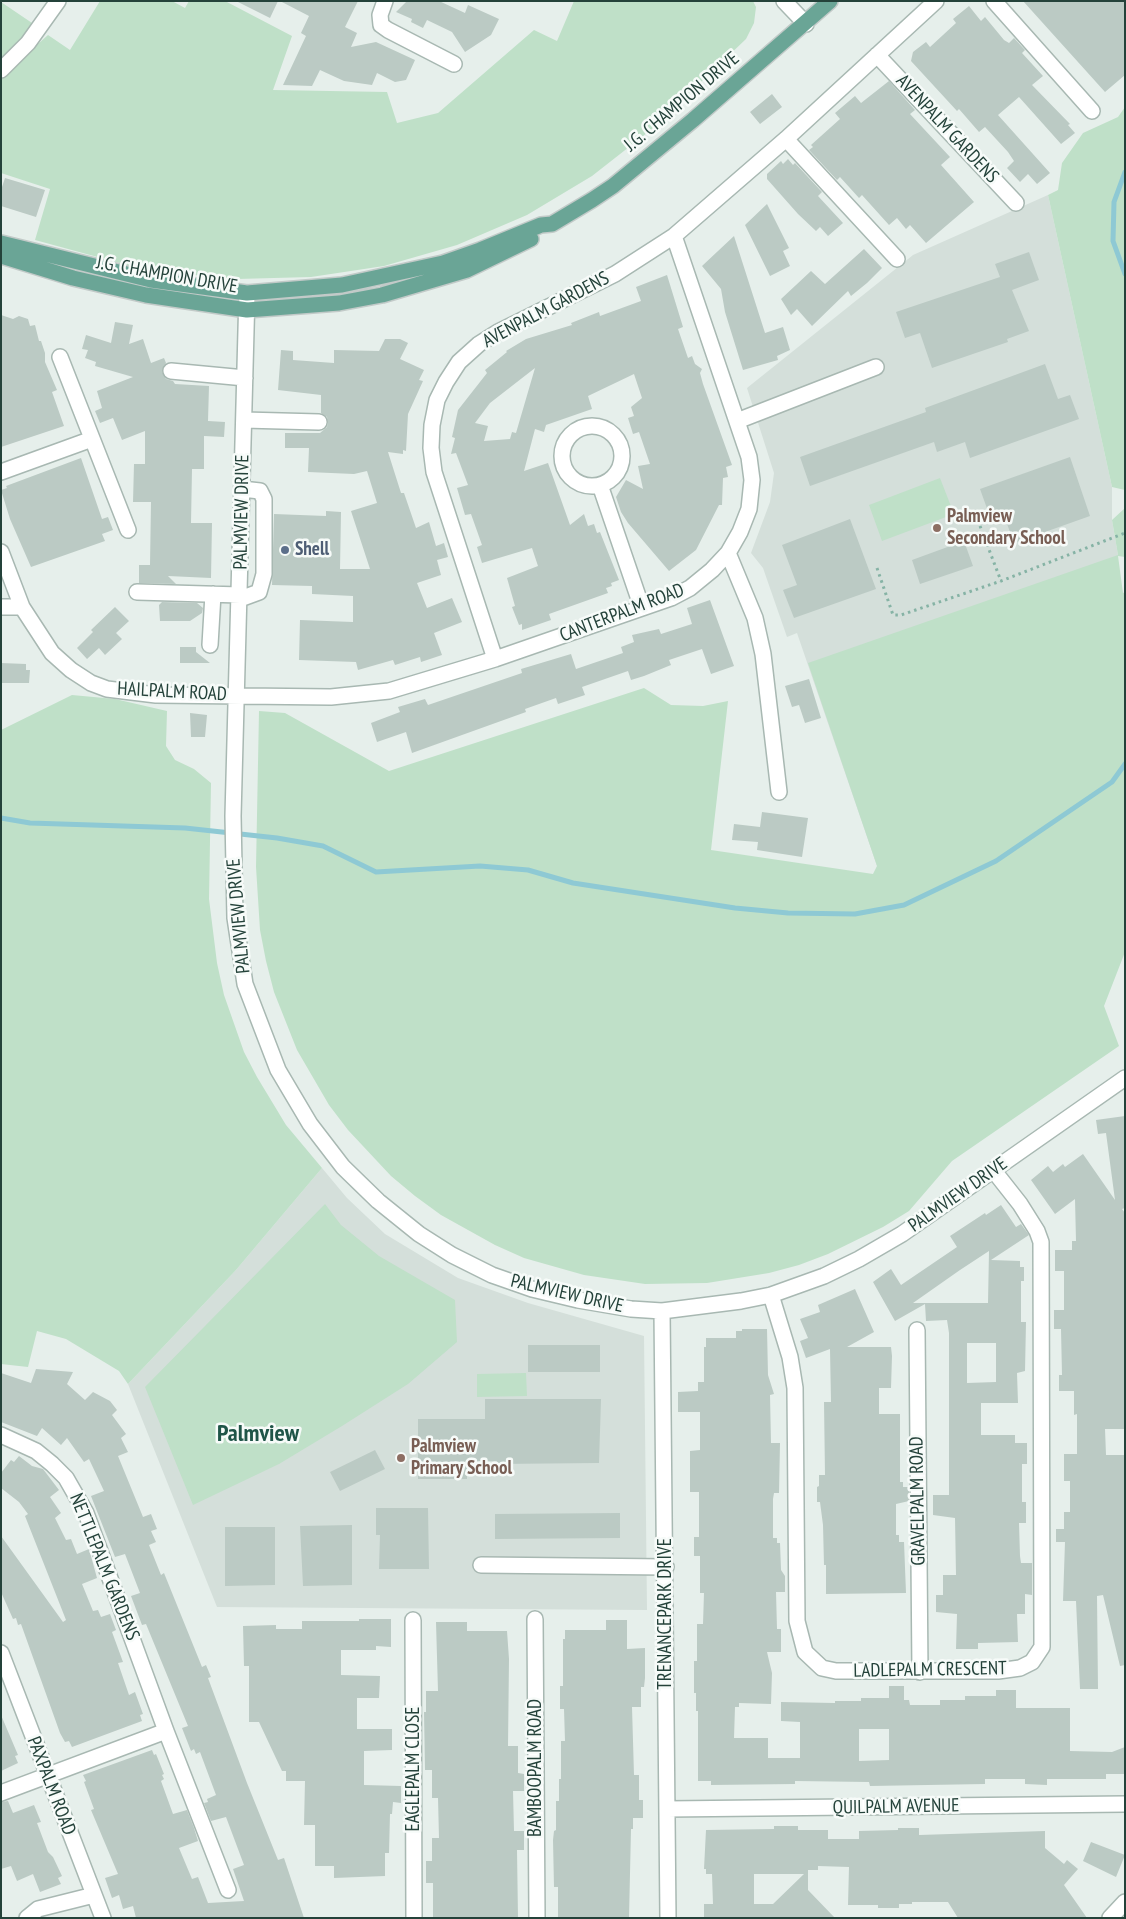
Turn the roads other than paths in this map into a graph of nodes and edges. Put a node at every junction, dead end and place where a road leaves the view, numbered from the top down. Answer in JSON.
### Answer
{"nodes":[{"id":1,"x":58,"y":1,"type":"edge"},
{"id":2,"x":385,"y":1,"type":"edge"},
{"id":3,"x":784,"y":1,"type":"edge"},
{"id":4,"x":830,"y":1,"type":"edge"},
{"id":5,"x":936,"y":1,"type":"edge"},
{"id":6,"x":994,"y":1,"type":"edge"},
{"id":7,"x":806,"y":24,"type":"junction"},
{"id":8,"x":877,"y":55,"type":"junction"},
{"id":9,"x":454,"y":64,"type":"dead end"},
{"id":10,"x":1,"y":70,"type":"edge"},
{"id":11,"x":1092,"y":111,"type":"dead end"},
{"id":12,"x":786,"y":139,"type":"junction"},
{"id":13,"x":1016,"y":203,"type":"dead end"},
{"id":14,"x":552,"y":224,"type":"junction"},
{"id":15,"x":674,"y":236,"type":"junction"},
{"id":16,"x":1,"y":244,"type":"edge"},
{"id":17,"x":1,"y":256,"type":"edge"},
{"id":18,"x":897,"y":259,"type":"dead end"},
{"id":19,"x":248,"y":293,"type":"junction"},
{"id":20,"x":247,"y":310,"type":"junction"},
{"id":21,"x":60,"y":357,"type":"dead end"},
{"id":22,"x":876,"y":367,"type":"dead end"},
{"id":23,"x":171,"y":371,"type":"dead end"},
{"id":24,"x":245,"y":378,"type":"junction"},
{"id":25,"x":244,"y":420,"type":"junction"},
{"id":26,"x":737,"y":421,"type":"junction"},
{"id":27,"x":319,"y":422,"type":"dead end"},
{"id":28,"x":92,"y":438,"type":"junction"},
{"id":29,"x":1,"y":472,"type":"edge"},
{"id":30,"x":600,"y":485,"type":"junction"},
{"id":31,"x":242,"y":489,"type":"junction"},
{"id":32,"x":128,"y":530,"type":"dead end"},
{"id":33,"x":1,"y":552,"type":"edge"},
{"id":34,"x":728,"y":553,"type":"junction"},
{"id":35,"x":138,"y":592,"type":"dead end"},
{"id":36,"x":213,"y":594,"type":"junction"},
{"id":37,"x":240,"y":597,"type":"junction"},
{"id":38,"x":1,"y":607,"type":"edge"},
{"id":39,"x":22,"y":607,"type":"junction"},
{"id":40,"x":642,"y":608,"type":"junction"},
{"id":41,"x":210,"y":645,"type":"dead end"},
{"id":42,"x":495,"y":659,"type":"junction"},
{"id":43,"x":238,"y":695,"type":"junction"},
{"id":44,"x":779,"y":792,"type":"dead end"},
{"id":45,"x":1125,"y":1078,"type":"edge"},
{"id":46,"x":994,"y":1171,"type":"junction"},
{"id":47,"x":771,"y":1296,"type":"junction"},
{"id":48,"x":662,"y":1311,"type":"junction"},
{"id":49,"x":916,"y":1330,"type":"dead end"},
{"id":50,"x":1,"y":1435,"type":"edge"},
{"id":51,"x":481,"y":1565,"type":"dead end"},
{"id":52,"x":666,"y":1567,"type":"junction"},
{"id":53,"x":535,"y":1619,"type":"dead end"},
{"id":54,"x":412,"y":1620,"type":"dead end"},
{"id":55,"x":3,"y":1660,"type":"edge"},
{"id":56,"x":920,"y":1672,"type":"junction"},
{"id":57,"x":166,"y":1731,"type":"junction"},
{"id":58,"x":47,"y":1777,"type":"junction"},
{"id":59,"x":1,"y":1793,"type":"edge"},
{"id":60,"x":1125,"y":1804,"type":"edge"},
{"id":61,"x":667,"y":1809,"type":"junction"},
{"id":62,"x":228,"y":1890,"type":"dead end"},
{"id":63,"x":94,"y":1895,"type":"junction"},
{"id":64,"x":1125,"y":1902,"type":"edge"},
{"id":65,"x":27,"y":1918,"type":"edge"},
{"id":66,"x":103,"y":1918,"type":"edge"},
{"id":67,"x":414,"y":1918,"type":"edge"},
{"id":68,"x":538,"y":1918,"type":"edge"},
{"id":69,"x":668,"y":1918,"type":"edge"},
{"id":70,"x":1110,"y":1918,"type":"edge"}],
"edges":[{"from":1,"to":10,"type":"street"},
{"from":2,"to":9,"type":"street"},
{"from":3,"to":7,"type":"street"},
{"from":4,"to":7,"type":"main road","name":"J.G. CHAMPION DRIVE"},
{"from":5,"to":8,"type":"street","name":"AVENPALM GARDENS"},
{"from":6,"to":11,"type":"street"},
{"from":7,"to":14,"type":"main road","name":"J.G. CHAMPION DRIVE"},
{"from":8,"to":12,"type":"street","name":"AVENPALM GARDENS"},
{"from":8,"to":13,"type":"street","name":"AVENPALM GARDENS"},
{"from":12,"to":15,"type":"street","name":"AVENPALM GARDENS"},
{"from":12,"to":18,"type":"street"},
{"from":14,"to":19,"type":"main road","name":"J.G. CHAMPION DRIVE"},
{"from":14,"to":20,"type":"main road","name":"J.G. CHAMPION DRIVE"},
{"from":15,"to":26,"type":"street","name":"CANTERPALM ROAD"},
{"from":15,"to":42,"type":"street","name":"AVENPALM GARDENS"},
{"from":16,"to":19,"type":"main road","name":"J.G. CHAMPION DRIVE"},
{"from":17,"to":20,"type":"main road","name":"J.G. CHAMPION DRIVE"},
{"from":19,"to":20,"type":"street","name":"PALMVIEW DRIVE"},
{"from":20,"to":24,"type":"street","name":"PALMVIEW DRIVE"},
{"from":21,"to":28,"type":"street"},
{"from":22,"to":26,"type":"street"},
{"from":23,"to":24,"type":"street"},
{"from":24,"to":25,"type":"street","name":"PALMVIEW DRIVE"},
{"from":25,"to":27,"type":"street"},
{"from":25,"to":31,"type":"street","name":"PALMVIEW DRIVE"},
{"from":26,"to":34,"type":"street","name":"CANTERPALM ROAD"},
{"from":28,"to":29,"type":"street"},
{"from":28,"to":32,"type":"street"},
{"from":30,"to":30,"type":"street"},
{"from":30,"to":40,"type":"street"},
{"from":31,"to":37,"type":"street","name":"PALMVIEW DRIVE"},
{"from":31,"to":37,"type":"street"},
{"from":33,"to":39,"type":"street","name":"HAILPALM ROAD"},
{"from":34,"to":40,"type":"street","name":"CANTERPALM ROAD"},
{"from":34,"to":44,"type":"street"},
{"from":35,"to":36,"type":"street"},
{"from":36,"to":37,"type":"street"},
{"from":36,"to":41,"type":"street"},
{"from":37,"to":43,"type":"street","name":"PALMVIEW DRIVE"},
{"from":38,"to":39,"type":"street"},
{"from":39,"to":43,"type":"street","name":"HAILPALM ROAD"},
{"from":40,"to":42,"type":"street","name":"CANTERPALM ROAD"},
{"from":42,"to":43,"type":"street","name":"CANTERPALM ROAD"},
{"from":43,"to":48,"type":"street","name":"PALMVIEW DRIVE"},
{"from":45,"to":46,"type":"street","name":"PALMVIEW DRIVE"},
{"from":46,"to":47,"type":"street","name":"PALMVIEW DRIVE"},
{"from":46,"to":56,"type":"street","name":"LADLEPALM CRESCENT"},
{"from":47,"to":48,"type":"street","name":"PALMVIEW DRIVE"},
{"from":47,"to":56,"type":"street","name":"LADLEPALM CRESCENT"},
{"from":48,"to":52,"type":"street","name":"TRENANCEPARK DRIVE"},
{"from":49,"to":56,"type":"street","name":"GRAVELPALM ROAD"},
{"from":50,"to":57,"type":"street","name":"NETTLEPALM GARDENS"},
{"from":51,"to":52,"type":"street"},
{"from":52,"to":61,"type":"street","name":"TRENANCEPARK DRIVE"},
{"from":53,"to":68,"type":"street","name":"BAMBOOPALM ROAD"},
{"from":54,"to":67,"type":"street","name":"EAGLEPALM CLOSE"},
{"from":55,"to":58,"type":"street","name":"PAXPALM ROAD"},
{"from":57,"to":58,"type":"street"},
{"from":57,"to":62,"type":"street","name":"NETTLEPALM GARDENS"},
{"from":58,"to":59,"type":"street"},
{"from":58,"to":63,"type":"street","name":"PAXPALM ROAD"},
{"from":60,"to":61,"type":"street","name":"QUILPALM AVENUE"},
{"from":61,"to":69,"type":"street","name":"TRENANCEPARK DRIVE"},
{"from":63,"to":65,"type":"street"},
{"from":63,"to":66,"type":"street","name":"PAXPALM ROAD"},
{"from":64,"to":70,"type":"street"}]}
